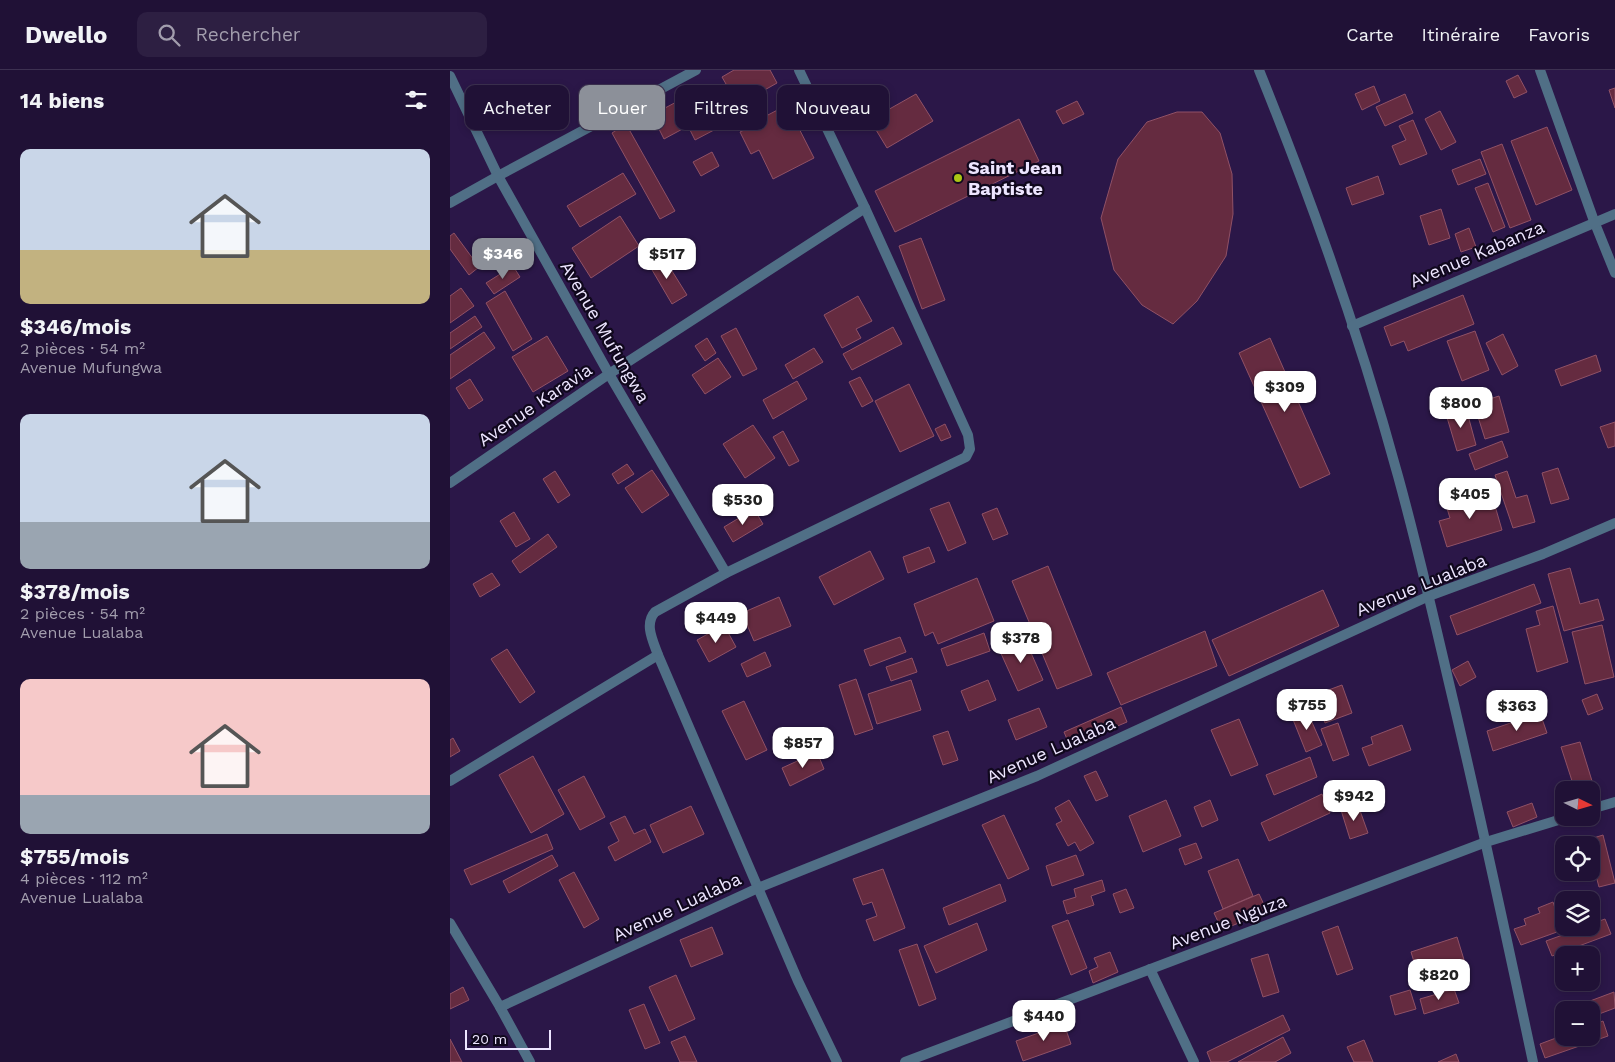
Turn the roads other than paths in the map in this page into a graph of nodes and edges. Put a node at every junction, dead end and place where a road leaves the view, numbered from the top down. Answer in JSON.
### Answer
{"nodes":[{"id":1,"x":696,"y":70,"type":"edge"},
{"id":2,"x":798,"y":70,"type":"edge"},
{"id":3,"x":1259,"y":70,"type":"edge"},
{"id":4,"x":1540,"y":70,"type":"edge"},
{"id":5,"x":450,"y":76,"type":"edge"},
{"id":6,"x":498,"y":176,"type":"junction"},
{"id":7,"x":450,"y":203,"type":"edge"},
{"id":8,"x":865,"y":208,"type":"junction"},
{"id":9,"x":1615,"y":214,"type":"edge"},
{"id":10,"x":1594,"y":222,"type":"junction"},
{"id":11,"x":1615,"y":273,"type":"edge"},
{"id":12,"x":1352,"y":326,"type":"junction"},
{"id":13,"x":609,"y":374,"type":"junction"},
{"id":14,"x":450,"y":483,"type":"edge"},
{"id":15,"x":1615,"y":523,"type":"edge"},
{"id":16,"x":726,"y":573,"type":"junction"},
{"id":17,"x":1429,"y":596,"type":"junction"},
{"id":18,"x":658,"y":655,"type":"junction"},
{"id":19,"x":450,"y":781,"type":"edge"},
{"id":20,"x":1615,"y":802,"type":"edge"},
{"id":21,"x":1600,"y":806,"type":"edge"},
{"id":22,"x":1555,"y":821,"type":"edge"},
{"id":23,"x":1486,"y":842,"type":"junction"},
{"id":24,"x":758,"y":888,"type":"junction"},
{"id":25,"x":450,"y":923,"type":"edge"},
{"id":26,"x":1150,"y":969,"type":"junction"},
{"id":27,"x":500,"y":1007,"type":"junction"},
{"id":28,"x":530,"y":1062,"type":"edge"},
{"id":29,"x":837,"y":1062,"type":"edge"},
{"id":30,"x":905,"y":1062,"type":"edge"},
{"id":31,"x":1194,"y":1062,"type":"edge"},
{"id":32,"x":1533,"y":1062,"type":"edge"}],
"edges":[{"from":1,"to":6,"type":"street"},
{"from":2,"to":8,"type":"street"},
{"from":3,"to":12,"type":"street"},
{"from":4,"to":10,"type":"street"},
{"from":5,"to":6,"type":"street","name":"Avenue Mufungwa"},
{"from":6,"to":7,"type":"street"},
{"from":6,"to":13,"type":"street","name":"Avenue Mufungwa"},
{"from":8,"to":13,"type":"street","name":"Avenue Karavia"},
{"from":8,"to":16,"type":"street"},
{"from":9,"to":10,"type":"street","name":"Avenue Kabanza"},
{"from":10,"to":11,"type":"street"},
{"from":10,"to":12,"type":"street","name":"Avenue Kabanza"},
{"from":12,"to":17,"type":"street"},
{"from":13,"to":14,"type":"street","name":"Avenue Karavia"},
{"from":13,"to":16,"type":"street","name":"Avenue Mufungwa"},
{"from":15,"to":17,"type":"street","name":"Avenue Lualaba"},
{"from":16,"to":18,"type":"street"},
{"from":17,"to":23,"type":"street"},
{"from":17,"to":24,"type":"street","name":"Avenue Lualaba"},
{"from":18,"to":19,"type":"street"},
{"from":18,"to":24,"type":"street"},
{"from":20,"to":21,"type":"street"},
{"from":22,"to":23,"type":"street","name":"Avenue Nguza"},
{"from":23,"to":26,"type":"street","name":"Avenue Nguza"},
{"from":23,"to":32,"type":"street"},
{"from":24,"to":27,"type":"street","name":"Avenue Lualaba"},
{"from":24,"to":29,"type":"street"},
{"from":25,"to":27,"type":"street"},
{"from":26,"to":30,"type":"street","name":"Avenue Nguza"},
{"from":26,"to":31,"type":"street"},
{"from":27,"to":28,"type":"street"}]}
